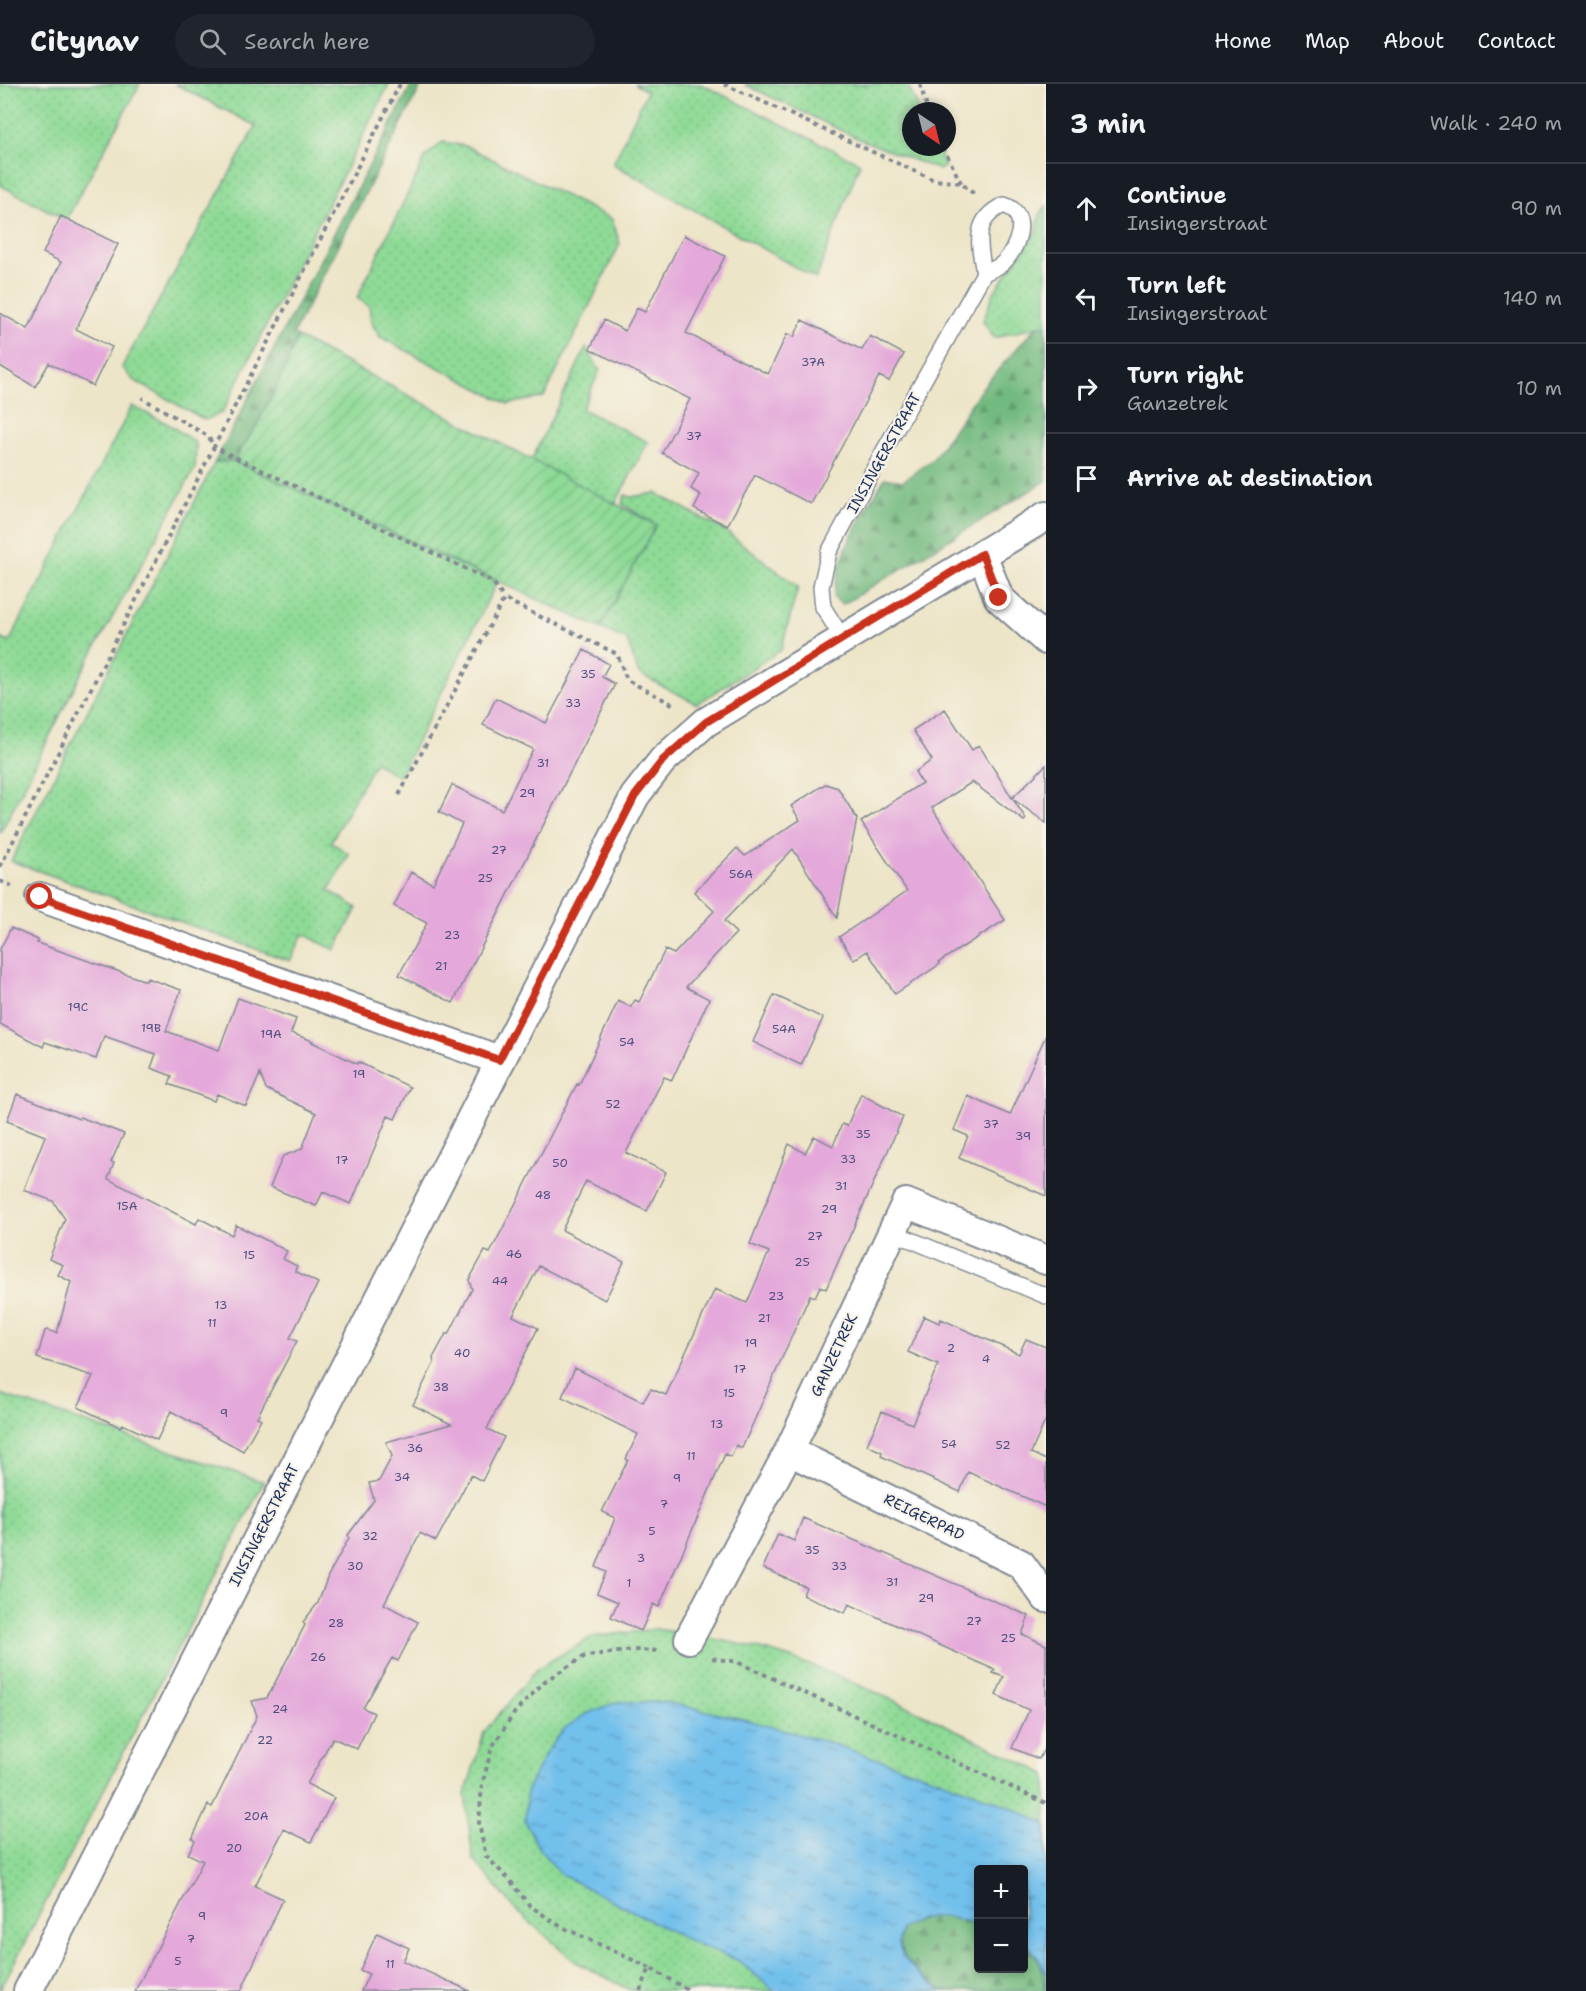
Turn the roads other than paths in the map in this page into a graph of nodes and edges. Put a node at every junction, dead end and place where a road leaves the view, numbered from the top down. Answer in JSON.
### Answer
{"nodes":[{"id":1,"x":984,"y":273,"type":"junction"},
{"id":2,"x":1046,"y":516,"type":"edge"},
{"id":3,"x":982,"y":554,"type":"junction"},
{"id":4,"x":843,"y":639,"type":"junction"},
{"id":5,"x":1046,"y":640,"type":"edge"},
{"id":6,"x":40,"y":897,"type":"dead end"},
{"id":7,"x":499,"y":1060,"type":"junction"},
{"id":8,"x":892,"y":1232,"type":"junction"},
{"id":9,"x":1046,"y":1260,"type":"edge"},
{"id":10,"x":1046,"y":1296,"type":"edge"},
{"id":11,"x":789,"y":1451,"type":"junction"},
{"id":12,"x":1046,"y":1598,"type":"edge"},
{"id":13,"x":686,"y":1649,"type":"road end"},
{"id":14,"x":28,"y":1991,"type":"edge"}],
"edges":[{"from":1,"to":1,"type":"lane"},
{"from":1,"to":4,"type":"lane","name":"INSINGERSTRAAT"},
{"from":2,"to":3,"type":"street","name":"INSINGERSTRAAT"},
{"from":3,"to":4,"type":"street","name":"INSINGERSTRAAT"},
{"from":3,"to":5,"type":"street"},
{"from":4,"to":7,"type":"street","name":"INSINGERSTRAAT"},
{"from":6,"to":7,"type":"street"},
{"from":7,"to":14,"type":"street","name":"INSINGERSTRAAT"},
{"from":8,"to":9,"type":"street","name":"GANZETREK"},
{"from":8,"to":10,"type":"lane"},
{"from":8,"to":11,"type":"street","name":"GANZETREK"},
{"from":11,"to":12,"type":"street","name":"REIGERPAD"},
{"from":11,"to":13,"type":"street","name":"GANZETREK"}]}
